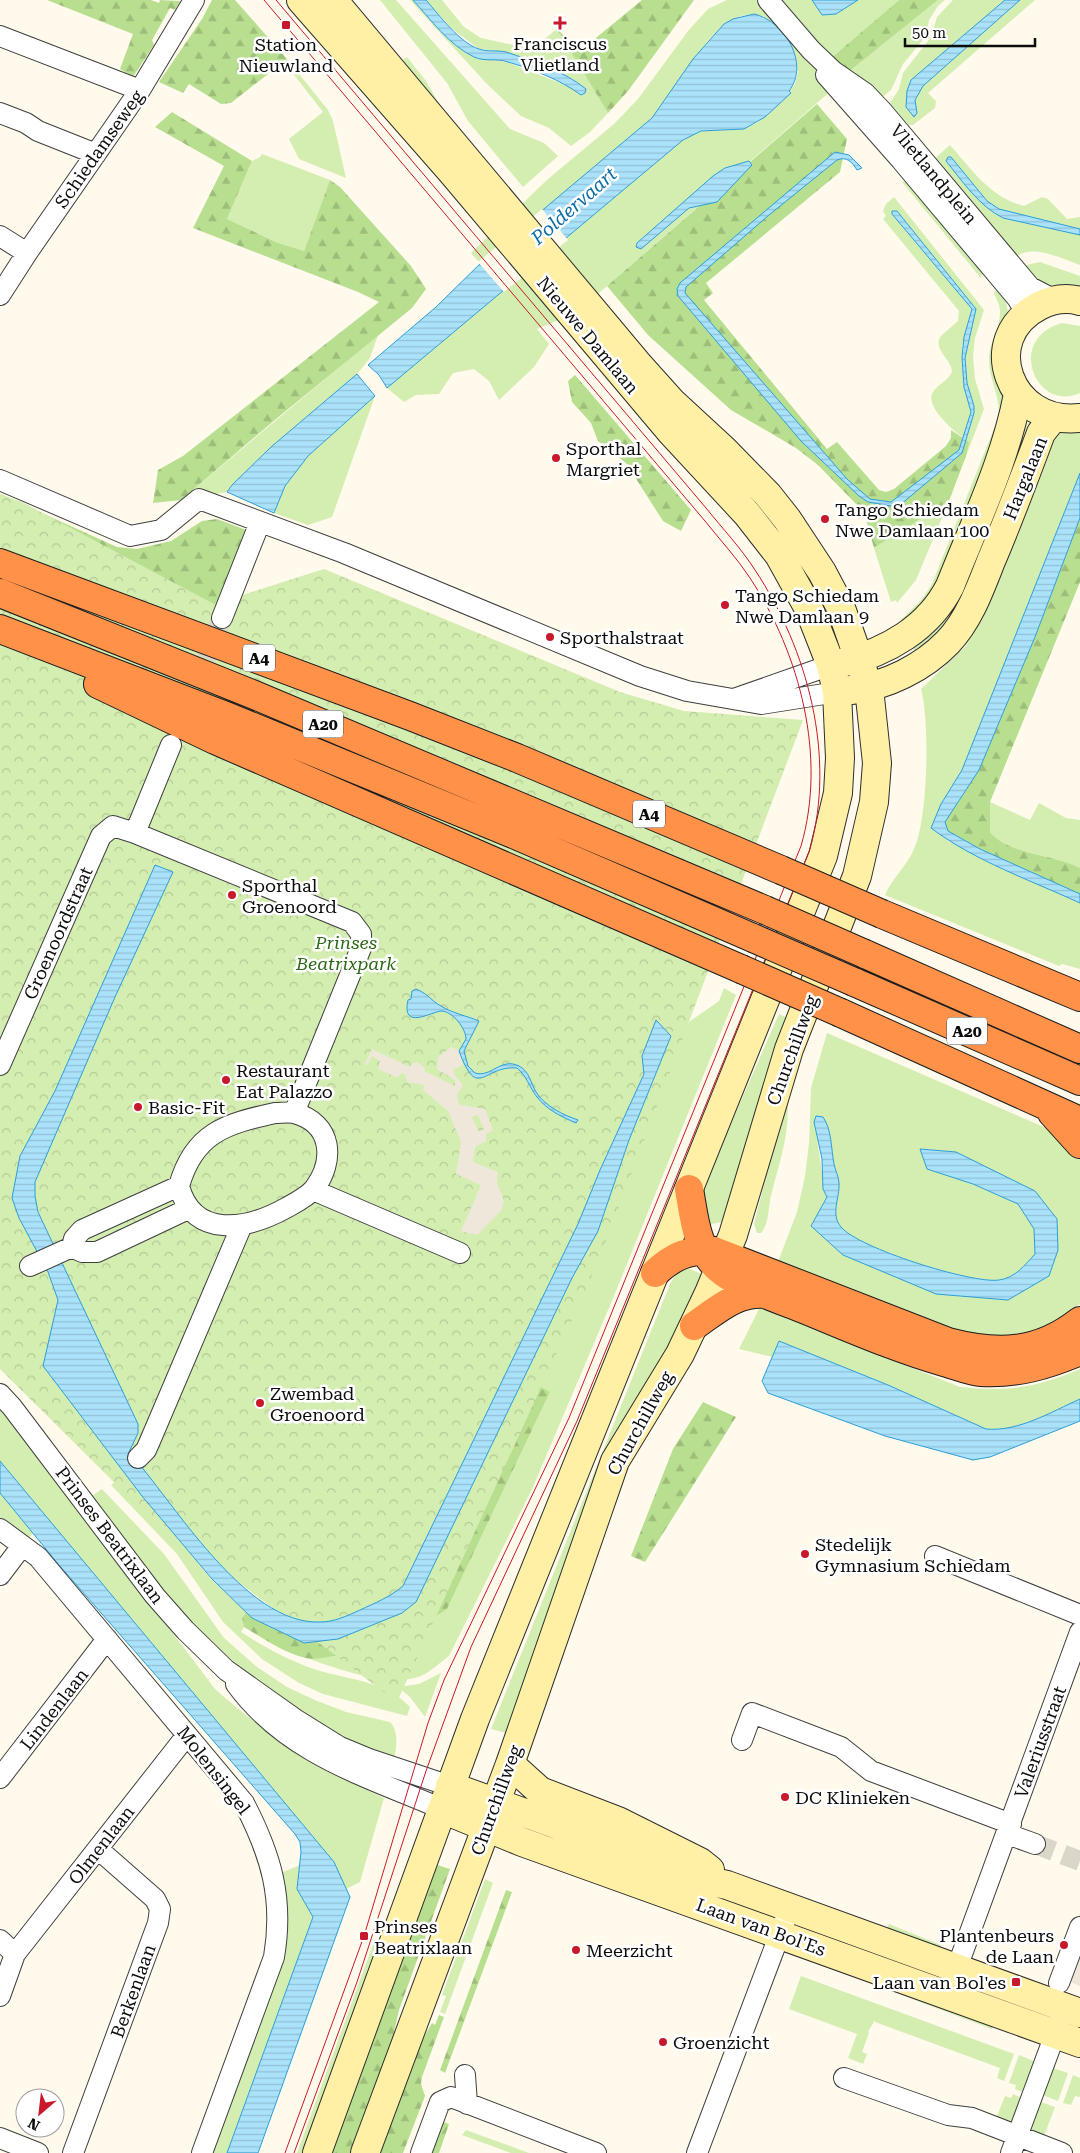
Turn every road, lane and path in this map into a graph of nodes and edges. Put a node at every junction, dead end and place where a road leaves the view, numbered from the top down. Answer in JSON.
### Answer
{"nodes":[{"id":1,"x":194,"y":0,"type":"edge"},
{"id":2,"x":301,"y":0,"type":"edge"},
{"id":3,"x":333,"y":0,"type":"edge"},
{"id":4,"x":768,"y":0,"type":"edge"},
{"id":5,"x":0,"y":36,"type":"edge"},
{"id":6,"x":811,"y":50,"type":"junction"},
{"id":7,"x":140,"y":90,"type":"junction"},
{"id":8,"x":0,"y":113,"type":"edge"},
{"id":9,"x":96,"y":154,"type":"junction"},
{"id":10,"x":459,"y":165,"type":"junction"},
{"id":11,"x":0,"y":236,"type":"edge"},
{"id":12,"x":27,"y":253,"type":"junction"},
{"id":13,"x":0,"y":295,"type":"edge"},
{"id":14,"x":1067,"y":301,"type":"edge"},
{"id":15,"x":1023,"y":318,"type":"junction"},
{"id":16,"x":595,"y":328,"type":"junction"},
{"id":17,"x":1018,"y":394,"type":"junction"},
{"id":18,"x":1053,"y":418,"type":"junction"},
{"id":19,"x":1080,"y":418,"type":"edge"},
{"id":20,"x":0,"y":480,"type":"edge"},
{"id":21,"x":260,"y":522,"type":"junction"},
{"id":22,"x":0,"y":563,"type":"edge"},
{"id":23,"x":0,"y":593,"type":"edge"},
{"id":24,"x":222,"y":618,"type":"tunnel mouth"},
{"id":25,"x":0,"y":629,"type":"edge"},
{"id":26,"x":0,"y":636,"type":"edge"},
{"id":27,"x":860,"y":658,"type":"junction"},
{"id":28,"x":831,"y":665,"type":"junction"},
{"id":29,"x":869,"y":688,"type":"junction"},
{"id":30,"x":837,"y":692,"type":"junction"},
{"id":31,"x":734,"y":699,"type":"junction"},
{"id":32,"x":171,"y":745,"type":"dead end"},
{"id":33,"x":135,"y":834,"type":"junction"},
{"id":34,"x":1048,"y":984,"type":"junction"},
{"id":35,"x":1080,"y":992,"type":"edge"},
{"id":36,"x":1080,"y":997,"type":"edge"},
{"id":37,"x":1080,"y":1049,"type":"edge"},
{"id":38,"x":0,"y":1065,"type":"edge"},
{"id":39,"x":1080,"y":1081,"type":"edge"},
{"id":40,"x":1044,"y":1104,"type":"junction"},
{"id":41,"x":294,"y":1113,"type":"junction"},
{"id":42,"x":1080,"y":1121,"type":"edge"},
{"id":43,"x":1080,"y":1144,"type":"edge"},
{"id":44,"x":179,"y":1186,"type":"junction"},
{"id":45,"x":689,"y":1189,"type":"junction"},
{"id":46,"x":313,"y":1190,"type":"junction"},
{"id":47,"x":188,"y":1209,"type":"junction"},
{"id":48,"x":242,"y":1225,"type":"junction"},
{"id":49,"x":68,"y":1249,"type":"junction"},
{"id":50,"x":460,"y":1253,"type":"dead end"},
{"id":51,"x":716,"y":1258,"type":"junction"},
{"id":52,"x":30,"y":1266,"type":"dead end"},
{"id":53,"x":655,"y":1273,"type":"junction"},
{"id":54,"x":766,"y":1294,"type":"junction"},
{"id":55,"x":1080,"y":1321,"type":"edge"},
{"id":56,"x":694,"y":1326,"type":"junction"},
{"id":57,"x":1080,"y":1352,"type":"edge"},
{"id":58,"x":0,"y":1394,"type":"edge"},
{"id":59,"x":138,"y":1458,"type":"dead end"},
{"id":60,"x":0,"y":1529,"type":"edge"},
{"id":61,"x":22,"y":1546,"type":"junction"},
{"id":62,"x":935,"y":1556,"type":"dead end"},
{"id":63,"x":0,"y":1575,"type":"edge"},
{"id":64,"x":1080,"y":1614,"type":"edge"},
{"id":65,"x":1080,"y":1632,"type":"edge"},
{"id":66,"x":107,"y":1639,"type":"junction"},
{"id":67,"x":187,"y":1736,"type":"junction"},
{"id":68,"x":742,"y":1740,"type":"dead end"},
{"id":69,"x":510,"y":1764,"type":"junction"},
{"id":70,"x":0,"y":1778,"type":"edge"},
{"id":71,"x":446,"y":1797,"type":"junction"},
{"id":72,"x":496,"y":1802,"type":"junction"},
{"id":73,"x":486,"y":1828,"type":"junction"},
{"id":74,"x":1009,"y":1829,"type":"junction"},
{"id":75,"x":1035,"y":1844,"type":"tunnel mouth"},
{"id":76,"x":98,"y":1849,"type":"junction"},
{"id":77,"x":727,"y":1885,"type":"junction"},
{"id":78,"x":790,"y":1907,"type":"junction"},
{"id":79,"x":1080,"y":1927,"type":"edge"},
{"id":80,"x":779,"y":1934,"type":"junction"},
{"id":81,"x":0,"y":1940,"type":"edge"},
{"id":82,"x":15,"y":1954,"type":"junction"},
{"id":83,"x":957,"y":1968,"type":"junction"},
{"id":84,"x":947,"y":1995,"type":"junction"},
{"id":85,"x":0,"y":1996,"type":"edge"},
{"id":86,"x":1068,"y":2001,"type":"edge"},
{"id":87,"x":1054,"y":2035,"type":"junction"},
{"id":88,"x":1080,"y":2044,"type":"edge"},
{"id":89,"x":465,"y":2076,"type":"dead end"},
{"id":90,"x":844,"y":2078,"type":"dead end"},
{"id":91,"x":467,"y":2104,"type":"junction"},
{"id":92,"x":1018,"y":2134,"type":"junction"},
{"id":93,"x":0,"y":2138,"type":"edge"},
{"id":94,"x":38,"y":2153,"type":"edge"},
{"id":95,"x":73,"y":2153,"type":"edge"},
{"id":96,"x":202,"y":2153,"type":"edge"},
{"id":97,"x":317,"y":2153,"type":"edge"},
{"id":98,"x":365,"y":2153,"type":"edge"},
{"id":99,"x":421,"y":2153,"type":"edge"},
{"id":100,"x":596,"y":2153,"type":"edge"},
{"id":101,"x":697,"y":2153,"type":"edge"},
{"id":102,"x":1011,"y":2153,"type":"edge"},
{"id":103,"x":1062,"y":2153,"type":"edge"}],
"edges":[{"from":1,"to":7,"type":"street","name":"Schiedamseweg"},
{"from":2,"to":10,"type":"main road","name":"Nieuwe Damlaan"},
{"from":3,"to":10,"type":"main road","name":"Nieuwe Damlaan"},
{"from":4,"to":6,"type":"street","name":"Vlietlandplein"},
{"from":5,"to":7,"type":"street"},
{"from":6,"to":14,"type":"street","name":"Vlietlandplein"},
{"from":6,"to":15,"type":"street","name":"Vlietlandplein"},
{"from":7,"to":9,"type":"street","name":"Schiedamseweg"},
{"from":8,"to":9,"type":"street"},
{"from":9,"to":12,"type":"street","name":"Schiedamseweg"},
{"from":10,"to":16,"type":"main road","name":"Nieuwe Damlaan"},
{"from":11,"to":12,"type":"street"},
{"from":12,"to":13,"type":"street","name":"Schiedamseweg"},
{"from":14,"to":15,"type":"main road"},
{"from":15,"to":17,"type":"main road"},
{"from":16,"to":27,"type":"main road","name":"Nieuwe Damlaan"},
{"from":16,"to":28,"type":"main road","name":"Nieuwe Damlaan"},
{"from":17,"to":18,"type":"main road"},
{"from":17,"to":27,"type":"main road","name":"Hargalaan"},
{"from":18,"to":19,"type":"main road"},
{"from":18,"to":29,"type":"main road","name":"Hargalaan"},
{"from":20,"to":21,"type":"street"},
{"from":21,"to":24,"type":"street"},
{"from":21,"to":31,"type":"street"},
{"from":22,"to":34,"type":"highway","number":"A4","bridge":true},
{"from":23,"to":37,"type":"highway","number":"A20","bridge":true},
{"from":25,"to":39,"type":"highway","number":"A20","bridge":true},
{"from":26,"to":40,"type":"highway","number":"A20","bridge":true},
{"from":27,"to":28,"type":"main road","name":"Hargalaan"},
{"from":27,"to":29,"type":"main road","name":"Nieuwe Damlaan"},
{"from":28,"to":30,"type":"main road","name":"Nieuwe Damlaan"},
{"from":28,"to":31,"type":"street"},
{"from":29,"to":30,"type":"main road","name":"Hargalaan"},
{"from":29,"to":51,"type":"main road","name":"Churchillweg"},
{"from":30,"to":31,"type":"street"},
{"from":30,"to":45,"type":"main road","name":"Churchillweg"},
{"from":32,"to":33,"type":"street"},
{"from":33,"to":38,"type":"street","name":"Groenoordstraat"},
{"from":33,"to":41,"type":"street","name":"Groenoordstraat"},
{"from":34,"to":35,"type":"highway","number":"A4"},
{"from":34,"to":36,"type":"highway","number":"A4"},
{"from":40,"to":42,"type":"highway","number":"A20"},
{"from":40,"to":43,"type":"highway","number":"A20"},
{"from":41,"to":44,"type":"street"},
{"from":41,"to":46,"type":"street"},
{"from":44,"to":47,"type":"street"},
{"from":44,"to":49,"type":"street"},
{"from":45,"to":51,"type":"highway"},
{"from":45,"to":53,"type":"main road","name":"Churchillweg"},
{"from":46,"to":48,"type":"street"},
{"from":46,"to":50,"type":"street"},
{"from":47,"to":48,"type":"street"},
{"from":47,"to":49,"type":"street"},
{"from":48,"to":59,"type":"street"},
{"from":49,"to":52,"type":"street"},
{"from":51,"to":53,"type":"highway"},
{"from":51,"to":54,"type":"highway"},
{"from":51,"to":55,"type":"highway"},
{"from":51,"to":56,"type":"main road","name":"Churchillweg"},
{"from":53,"to":71,"type":"main road","name":"Churchillweg"},
{"from":54,"to":56,"type":"highway"},
{"from":54,"to":57,"type":"highway"},
{"from":56,"to":69,"type":"main road","name":"Churchillweg"},
{"from":58,"to":71,"type":"street","name":"Prinses Beatrixlaan"},
{"from":60,"to":61,"type":"street","name":"Molensingel"},
{"from":61,"to":63,"type":"street"},
{"from":61,"to":66,"type":"street","name":"Molensingel"},
{"from":62,"to":64,"type":"street"},
{"from":65,"to":74,"type":"street","name":"Valeriusstraat"},
{"from":66,"to":67,"type":"street","name":"Molensingel"},
{"from":66,"to":70,"type":"street","name":"Lindenlaan"},
{"from":67,"to":76,"type":"street","name":"Olmenlaan"},
{"from":67,"to":96,"type":"street","name":"Molensingel"},
{"from":68,"to":74,"type":"street"},
{"from":69,"to":72,"type":"main road","name":"Churchillweg"},
{"from":69,"to":77,"type":"main road"},
{"from":71,"to":72,"type":"main road","name":"Laan van Bol'Es"},
{"from":71,"to":73,"type":"main road","name":"Laan van Bol'Es"},
{"from":71,"to":97,"type":"main road","name":"Churchillweg"},
{"from":72,"to":73,"type":"main road","name":"Churchillweg"},
{"from":72,"to":77,"type":"main road","name":"Laan van Bol'Es"},
{"from":73,"to":80,"type":"main road","name":"Laan van Bol'Es"},
{"from":73,"to":98,"type":"main road","name":"Churchillweg"},
{"from":74,"to":75,"type":"street"},
{"from":74,"to":83,"type":"street","name":"Valeriusstraat"},
{"from":76,"to":82,"type":"street","name":"Olmenlaan"},
{"from":76,"to":95,"type":"street","name":"Berkenlaan"},
{"from":77,"to":78,"type":"main road","name":"Laan van Bol'Es"},
{"from":78,"to":80,"type":"street"},
{"from":78,"to":83,"type":"main road","name":"Laan van Bol'Es"},
{"from":79,"to":86,"type":"street"},
{"from":80,"to":84,"type":"main road","name":"Laan van Bol'Es"},
{"from":80,"to":101,"type":"street"},
{"from":81,"to":82,"type":"street"},
{"from":82,"to":85,"type":"street","name":"Olmenlaan"},
{"from":83,"to":84,"type":"street","name":"Valeriusstraat"},
{"from":83,"to":86,"type":"main road","name":"Laan van Bol'Es"},
{"from":84,"to":87,"type":"main road","name":"Laan van Bol'Es"},
{"from":86,"to":87,"type":"street"},
{"from":87,"to":88,"type":"main road","name":"Laan van Bol'Es"},
{"from":87,"to":92,"type":"street"},
{"from":89,"to":91,"type":"street"},
{"from":90,"to":92,"type":"street"},
{"from":91,"to":99,"type":"street"},
{"from":91,"to":100,"type":"street"},
{"from":92,"to":102,"type":"street"},
{"from":92,"to":103,"type":"street"},
{"from":93,"to":94,"type":"street"}]}
